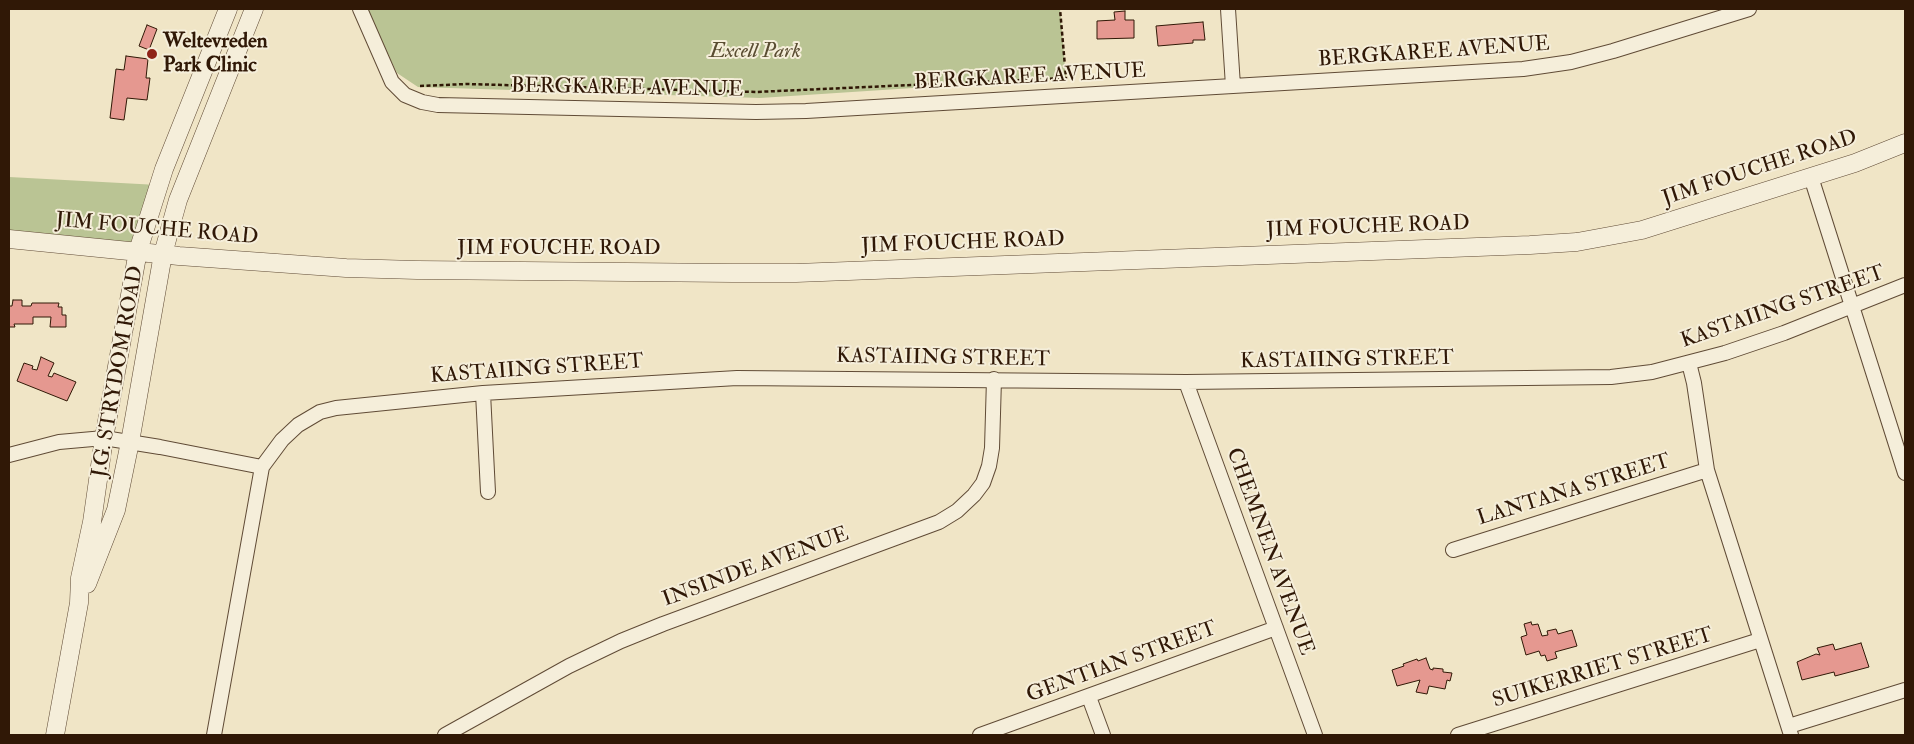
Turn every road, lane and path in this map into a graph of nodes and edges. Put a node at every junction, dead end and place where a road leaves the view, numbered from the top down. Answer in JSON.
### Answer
{"nodes":[{"id":1,"x":228,"y":9,"type":"edge"},
{"id":2,"x":254,"y":9,"type":"edge"},
{"id":3,"x":360,"y":9,"type":"edge"},
{"id":4,"x":1060,"y":9,"type":"edge"},
{"id":5,"x":1228,"y":9,"type":"edge"},
{"id":6,"x":1749,"y":9,"type":"edge"},
{"id":7,"x":419,"y":86,"type":"dead end"},
{"id":8,"x":1233,"y":86,"type":"junction"},
{"id":9,"x":1905,"y":143,"type":"edge"},
{"id":10,"x":1810,"y":177,"type":"junction"},
{"id":11,"x":9,"y":239,"type":"edge"},
{"id":12,"x":138,"y":251,"type":"junction"},
{"id":13,"x":163,"y":254,"type":"junction"},
{"id":14,"x":1905,"y":286,"type":"edge"},
{"id":15,"x":1853,"y":306,"type":"junction"},
{"id":16,"x":1689,"y":363,"type":"junction"},
{"id":17,"x":994,"y":379,"type":"junction"},
{"id":18,"x":1186,"y":382,"type":"junction"},
{"id":19,"x":484,"y":393,"type":"junction"},
{"id":20,"x":104,"y":438,"type":"junction"},
{"id":21,"x":130,"y":442,"type":"junction"},
{"id":22,"x":9,"y":455,"type":"edge"},
{"id":23,"x":262,"y":467,"type":"junction"},
{"id":24,"x":1707,"y":470,"type":"junction"},
{"id":25,"x":1905,"y":473,"type":"edge"},
{"id":26,"x":488,"y":492,"type":"dead end"},
{"id":27,"x":1453,"y":550,"type":"dead end"},
{"id":28,"x":79,"y":603,"type":"junction"},
{"id":29,"x":1276,"y":628,"type":"junction"},
{"id":30,"x":1760,"y":640,"type":"junction"},
{"id":31,"x":1905,"y":690,"type":"edge"},
{"id":32,"x":1089,"y":697,"type":"junction"},
{"id":33,"x":1790,"y":731,"type":"edge"},
{"id":34,"x":55,"y":735,"type":"edge"},
{"id":35,"x":214,"y":735,"type":"edge"},
{"id":36,"x":445,"y":735,"type":"edge"},
{"id":37,"x":980,"y":735,"type":"edge"},
{"id":38,"x":1103,"y":735,"type":"edge"},
{"id":39,"x":1315,"y":735,"type":"edge"},
{"id":40,"x":1458,"y":735,"type":"edge"}],
"edges":[{"from":1,"to":12,"type":"street","name":"J.G. STRYDOM ROAD"},
{"from":2,"to":13,"type":"street","name":"J.G. STRYDOM ROAD"},
{"from":3,"to":8,"type":"street","name":"BERGKAREE AVENUE"},
{"from":4,"to":7,"type":"path"},
{"from":5,"to":8,"type":"street"},
{"from":6,"to":8,"type":"street","name":"BERGKAREE AVENUE"},
{"from":9,"to":10,"type":"street","name":"JIM FOUCHE ROAD"},
{"from":10,"to":13,"type":"street","name":"JIM FOUCHE ROAD"},
{"from":10,"to":15,"type":"street"},
{"from":11,"to":12,"type":"street","name":"JIM FOUCHE ROAD"},
{"from":12,"to":13,"type":"street","name":"JIM FOUCHE ROAD"},
{"from":12,"to":20,"type":"street","name":"J.G. STRYDOM ROAD"},
{"from":13,"to":21,"type":"street","name":"J.G. STRYDOM ROAD"},
{"from":14,"to":15,"type":"street","name":"KASTAIING STREET"},
{"from":15,"to":16,"type":"street","name":"KASTAIING STREET"},
{"from":15,"to":25,"type":"street"},
{"from":16,"to":18,"type":"street","name":"KASTAIING STREET"},
{"from":16,"to":24,"type":"street"},
{"from":17,"to":18,"type":"street","name":"KASTAIING STREET"},
{"from":17,"to":19,"type":"street","name":"KASTAIING STREET"},
{"from":17,"to":36,"type":"street","name":"INSINDE AVENUE"},
{"from":18,"to":29,"type":"street","name":"CHEMNEN AVENUE"},
{"from":19,"to":23,"type":"street","name":"KASTAIING STREET"},
{"from":19,"to":26,"type":"street"},
{"from":20,"to":21,"type":"street"},
{"from":20,"to":22,"type":"street"},
{"from":20,"to":28,"type":"street","name":"J.G. STRYDOM ROAD"},
{"from":21,"to":23,"type":"street"},
{"from":21,"to":28,"type":"street","name":"J.G. STRYDOM ROAD"},
{"from":23,"to":35,"type":"street","name":"KASTAIING STREET"},
{"from":24,"to":27,"type":"street","name":"LANTANA STREET"},
{"from":24,"to":30,"type":"street"},
{"from":28,"to":34,"type":"street","name":"J.G. STRYDOM ROAD"},
{"from":29,"to":32,"type":"street","name":"GENTIAN STREET"},
{"from":29,"to":39,"type":"street","name":"CHEMNEN AVENUE"},
{"from":30,"to":33,"type":"street"},
{"from":30,"to":40,"type":"street","name":"SUIKERRIET STREET"},
{"from":31,"to":33,"type":"street"},
{"from":32,"to":37,"type":"street","name":"GENTIAN STREET"},
{"from":32,"to":38,"type":"street"}]}
